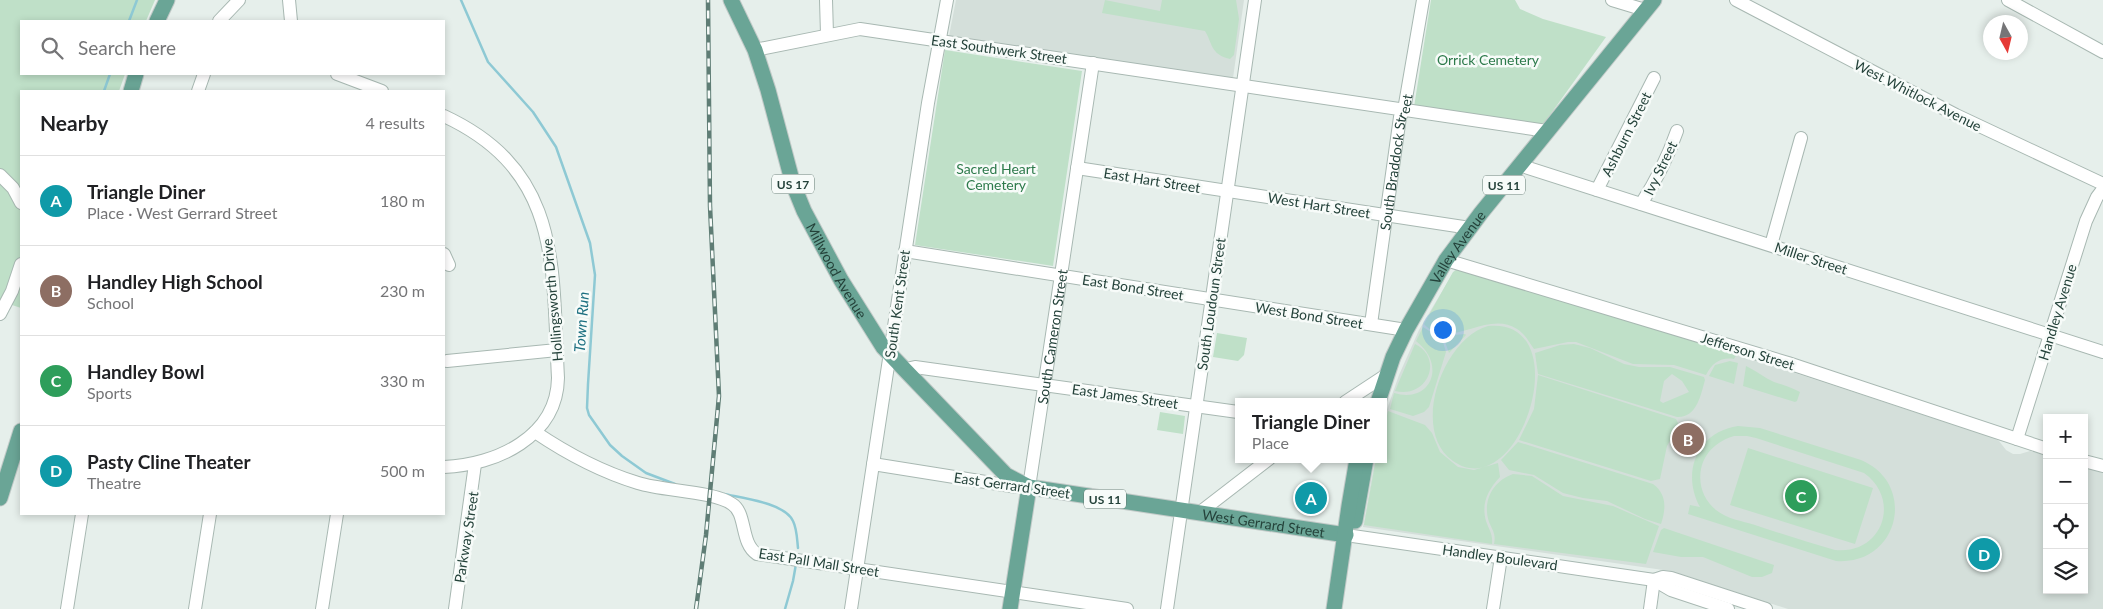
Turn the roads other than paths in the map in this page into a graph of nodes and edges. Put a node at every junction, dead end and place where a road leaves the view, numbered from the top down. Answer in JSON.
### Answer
{"nodes":[{"id":1,"x":167,"y":0,"type":"edge"},
{"id":2,"x":252,"y":0,"type":"edge"},
{"id":3,"x":289,"y":0,"type":"edge"},
{"id":4,"x":731,"y":0,"type":"edge"},
{"id":5,"x":826,"y":0,"type":"edge"},
{"id":6,"x":947,"y":0,"type":"edge"},
{"id":7,"x":1255,"y":0,"type":"edge"},
{"id":8,"x":1423,"y":0,"type":"edge"},
{"id":9,"x":1612,"y":0,"type":"edge"},
{"id":10,"x":1736,"y":0,"type":"edge"},
{"id":11,"x":2008,"y":0,"type":"edge"},
{"id":12,"x":238,"y":1,"type":"edge"},
{"id":13,"x":1649,"y":5,"type":"edge"},
{"id":14,"x":157,"y":20,"type":"edge"},
{"id":15,"x":220,"y":20,"type":"edge"},
{"id":16,"x":291,"y":20,"type":"edge"},
{"id":17,"x":827,"y":34,"type":"junction"},
{"id":18,"x":938,"y":40,"type":"junction"},
{"id":19,"x":755,"y":50,"type":"junction"},
{"id":20,"x":2103,"y":52,"type":"edge"},
{"id":21,"x":1093,"y":63,"type":"junction"},
{"id":22,"x":136,"y":75,"type":"edge"},
{"id":23,"x":204,"y":75,"type":"edge"},
{"id":24,"x":341,"y":75,"type":"edge"},
{"id":25,"x":1654,"y":78,"type":"dead end"},
{"id":26,"x":1243,"y":87,"type":"junction"},
{"id":27,"x":130,"y":90,"type":"edge"},
{"id":28,"x":198,"y":90,"type":"edge"},
{"id":29,"x":379,"y":90,"type":"edge"},
{"id":30,"x":1404,"y":110,"type":"junction"},
{"id":31,"x":445,"y":116,"type":"edge"},
{"id":32,"x":1547,"y":131,"type":"junction"},
{"id":33,"x":1677,"y":131,"type":"dead end"},
{"id":34,"x":1801,"y":138,"type":"dead end"},
{"id":35,"x":1520,"y":165,"type":"junction"},
{"id":36,"x":1076,"y":168,"type":"junction"},
{"id":37,"x":0,"y":176,"type":"edge"},
{"id":38,"x":2103,"y":184,"type":"edge"},
{"id":39,"x":2103,"y":189,"type":"edge"},
{"id":40,"x":1598,"y":190,"type":"junction"},
{"id":41,"x":1228,"y":191,"type":"junction"},
{"id":42,"x":20,"y":201,"type":"edge"},
{"id":43,"x":1641,"y":204,"type":"junction"},
{"id":44,"x":1387,"y":215,"type":"junction"},
{"id":45,"x":1470,"y":228,"type":"junction"},
{"id":46,"x":1771,"y":245,"type":"junction"},
{"id":47,"x":905,"y":252,"type":"junction"},
{"id":48,"x":1446,"y":260,"type":"junction"},
{"id":49,"x":20,"y":267,"type":"edge"},
{"id":50,"x":1060,"y":276,"type":"junction"},
{"id":51,"x":1212,"y":300,"type":"junction"},
{"id":52,"x":0,"y":314,"type":"edge"},
{"id":53,"x":1371,"y":324,"type":"junction"},
{"id":54,"x":1406,"y":330,"type":"junction"},
{"id":55,"x":2050,"y":334,"type":"junction"},
{"id":56,"x":557,"y":350,"type":"junction"},
{"id":57,"x":890,"y":352,"type":"junction"},
{"id":58,"x":2103,"y":352,"type":"edge"},
{"id":59,"x":447,"y":361,"type":"dead end"},
{"id":60,"x":906,"y":369,"type":"junction"},
{"id":61,"x":1386,"y":375,"type":"junction"},
{"id":62,"x":1044,"y":384,"type":"junction"},
{"id":63,"x":1351,"y":398,"type":"edge"},
{"id":64,"x":1379,"y":398,"type":"edge"},
{"id":65,"x":1196,"y":406,"type":"junction"},
{"id":66,"x":1235,"y":412,"type":"edge"},
{"id":67,"x":535,"y":432,"type":"junction"},
{"id":68,"x":20,"y":434,"type":"edge"},
{"id":69,"x":2017,"y":439,"type":"junction"},
{"id":70,"x":2043,"y":448,"type":"edge"},
{"id":71,"x":2088,"y":462,"type":"edge"},
{"id":72,"x":1264,"y":463,"type":"edge"},
{"id":73,"x":1356,"y":463,"type":"edge"},
{"id":74,"x":1365,"y":463,"type":"edge"},
{"id":75,"x":476,"y":464,"type":"junction"},
{"id":76,"x":873,"y":464,"type":"junction"},
{"id":77,"x":2103,"y":466,"type":"edge"},
{"id":78,"x":445,"y":467,"type":"edge"},
{"id":79,"x":1029,"y":487,"type":"junction"},
{"id":80,"x":0,"y":498,"type":"edge"},
{"id":81,"x":1181,"y":510,"type":"junction"},
{"id":82,"x":1199,"y":513,"type":"junction"},
{"id":83,"x":82,"y":515,"type":"edge"},
{"id":84,"x":210,"y":515,"type":"edge"},
{"id":85,"x":337,"y":515,"type":"edge"},
{"id":86,"x":1346,"y":535,"type":"junction"},
{"id":87,"x":1501,"y":556,"type":"junction"},
{"id":88,"x":856,"y":568,"type":"junction"},
{"id":89,"x":1654,"y":580,"type":"junction"},
{"id":90,"x":1012,"y":592,"type":"junction"},
{"id":91,"x":1750,"y":607,"type":"edge"},
{"id":92,"x":67,"y":609,"type":"edge"},
{"id":93,"x":195,"y":609,"type":"edge"},
{"id":94,"x":322,"y":609,"type":"edge"},
{"id":95,"x":455,"y":609,"type":"edge"},
{"id":96,"x":851,"y":609,"type":"edge"},
{"id":97,"x":1010,"y":609,"type":"edge"},
{"id":98,"x":1127,"y":609,"type":"edge"},
{"id":99,"x":1167,"y":609,"type":"edge"},
{"id":100,"x":1334,"y":609,"type":"edge"},
{"id":101,"x":1492,"y":609,"type":"edge"},
{"id":102,"x":1650,"y":609,"type":"edge"},
{"id":103,"x":1728,"y":609,"type":"edge"},
{"id":104,"x":1766,"y":609,"type":"edge"}],
"edges":[{"from":1,"to":14,"type":"main road"},
{"from":2,"to":12,"type":"street"},
{"from":3,"to":16,"type":"street"},
{"from":4,"to":19,"type":"main road","name":"Millwood Avenue","number":"US 17"},
{"from":5,"to":17,"type":"street"},
{"from":6,"to":18,"type":"street","name":"South Kent Street"},
{"from":7,"to":26,"type":"street","name":"South Loudoun Street"},
{"from":8,"to":30,"type":"street","name":"South Braddock Street"},
{"from":9,"to":13,"type":"street"},
{"from":10,"to":38,"type":"street","name":"West Whitlock Avenue"},
{"from":11,"to":20,"type":"street"},
{"from":12,"to":15,"type":"street"},
{"from":13,"to":32,"type":"main road","name":"Valley Avenue","number":"US 11"},
{"from":17,"to":18,"type":"street","name":"East Southwerk Street"},
{"from":17,"to":19,"type":"street","name":"East Southwerk Street"},
{"from":18,"to":21,"type":"street","name":"East Southwerk Street"},
{"from":18,"to":47,"type":"street","name":"South Kent Street"},
{"from":19,"to":57,"type":"main road","name":"Millwood Avenue","number":"US 17"},
{"from":21,"to":26,"type":"street","name":"East Southwerk Street"},
{"from":21,"to":36,"type":"street","name":"South Cameron Street"},
{"from":22,"to":27,"type":"main road"},
{"from":23,"to":28,"type":"street"},
{"from":24,"to":29,"type":"street"},
{"from":25,"to":40,"type":"street","name":"Ashburn Street"},
{"from":26,"to":30,"type":"street","name":"East Southwerk Street"},
{"from":26,"to":41,"type":"street","name":"South Loudoun Street"},
{"from":30,"to":32,"type":"street","name":"East Southwerk Street"},
{"from":30,"to":44,"type":"street","name":"South Braddock Street"},
{"from":31,"to":56,"type":"street","name":"Hollingsworth Drive"},
{"from":32,"to":35,"type":"main road","name":"Valley Avenue","number":"US 11"},
{"from":33,"to":43,"type":"street","name":"Ivy Street"},
{"from":34,"to":46,"type":"street"},
{"from":35,"to":40,"type":"street","name":"Miller Street"},
{"from":35,"to":45,"type":"main road","name":"Valley Avenue","number":"US 11"},
{"from":36,"to":41,"type":"street","name":"East Hart Street"},
{"from":36,"to":50,"type":"street","name":"South Cameron Street"},
{"from":37,"to":42,"type":"street"},
{"from":39,"to":55,"type":"street","name":"Handley Avenue"},
{"from":40,"to":43,"type":"street","name":"Miller Street"},
{"from":41,"to":44,"type":"street","name":"West Hart Street"},
{"from":41,"to":51,"type":"street","name":"South Loudoun Street"},
{"from":43,"to":46,"type":"street","name":"Miller Street"},
{"from":44,"to":45,"type":"street","name":"West Hart Street"},
{"from":44,"to":53,"type":"street","name":"South Braddock Street"},
{"from":45,"to":48,"type":"main road","name":"Valley Avenue","number":"US 11"},
{"from":46,"to":55,"type":"street","name":"Miller Street"},
{"from":47,"to":50,"type":"street","name":"East Bond Street"},
{"from":47,"to":57,"type":"street","name":"South Kent Street"},
{"from":48,"to":54,"type":"main road","name":"Valley Avenue","number":"US 11"},
{"from":48,"to":69,"type":"street","name":"Jefferson Street"},
{"from":49,"to":52,"type":"street"},
{"from":50,"to":51,"type":"street","name":"East Bond Street"},
{"from":50,"to":62,"type":"street","name":"South Cameron Street"},
{"from":51,"to":53,"type":"street","name":"West Bond Street"},
{"from":51,"to":65,"type":"street","name":"South Loudoun Street"},
{"from":53,"to":54,"type":"street","name":"West Bond Street"},
{"from":54,"to":61,"type":"main road","name":"Valley Avenue","number":"US 11"},
{"from":55,"to":58,"type":"street","name":"Miller Street"},
{"from":55,"to":69,"type":"street","name":"Handley Avenue"},
{"from":56,"to":59,"type":"street"},
{"from":56,"to":67,"type":"street","name":"Hollingsworth Drive"},
{"from":57,"to":60,"type":"main road","name":"Millwood Avenue","number":"US 17"},
{"from":57,"to":76,"type":"street","name":"South Kent Street"},
{"from":60,"to":62,"type":"street","name":"East James Street"},
{"from":60,"to":79,"type":"main road","name":"Millwood Avenue","number":"US 17"},
{"from":61,"to":63,"type":"street"},
{"from":61,"to":64,"type":"main road","number":"US 11"},
{"from":62,"to":65,"type":"street","name":"East James Street"},
{"from":62,"to":79,"type":"street","name":"South Cameron Street"},
{"from":65,"to":66,"type":"street","name":"East James Street"},
{"from":65,"to":81,"type":"street","name":"South Loudoun Street"},
{"from":67,"to":75,"type":"street"},
{"from":67,"to":88,"type":"street","name":"East Pall Mall Street"},
{"from":68,"to":80,"type":"main road"},
{"from":69,"to":70,"type":"street","name":"Jefferson Street"},
{"from":71,"to":77,"type":"street"},
{"from":72,"to":82,"type":"street"},
{"from":73,"to":86,"type":"main road"},
{"from":74,"to":86,"type":"main road"},
{"from":75,"to":78,"type":"street"},
{"from":75,"to":95,"type":"street","name":"Parkway Street"},
{"from":76,"to":79,"type":"street","name":"East Gerrard Street"},
{"from":76,"to":88,"type":"street","name":"South Kent Street"},
{"from":79,"to":81,"type":"main road","name":"East Gerrard Street","number":"US 11"},
{"from":79,"to":90,"type":"main road","name":"South Cameron Street"},
{"from":81,"to":82,"type":"main road","name":"West Gerrard Street","number":"US 11"},
{"from":81,"to":99,"type":"street","name":"South Loudoun Street"},
{"from":82,"to":86,"type":"main road","name":"West Gerrard Street","number":"US 11"},
{"from":83,"to":92,"type":"street"},
{"from":84,"to":93,"type":"street"},
{"from":85,"to":94,"type":"street"},
{"from":86,"to":87,"type":"street","name":"Handley Boulevard"},
{"from":86,"to":100,"type":"main road"},
{"from":87,"to":89,"type":"street","name":"Handley Boulevard"},
{"from":87,"to":101,"type":"street"},
{"from":88,"to":90,"type":"street","name":"East Pall Mall Street"},
{"from":88,"to":96,"type":"street","name":"South Kent Street"},
{"from":89,"to":91,"type":"street","name":"Handley Boulevard"},
{"from":89,"to":102,"type":"street"},
{"from":89,"to":103,"type":"street","name":"Handley Boulevard"},
{"from":90,"to":97,"type":"main road","name":"South Cameron Street"},
{"from":90,"to":98,"type":"street","name":"East Pall Mall Street"},
{"from":91,"to":104,"type":"street","name":"Handley Boulevard"}]}
